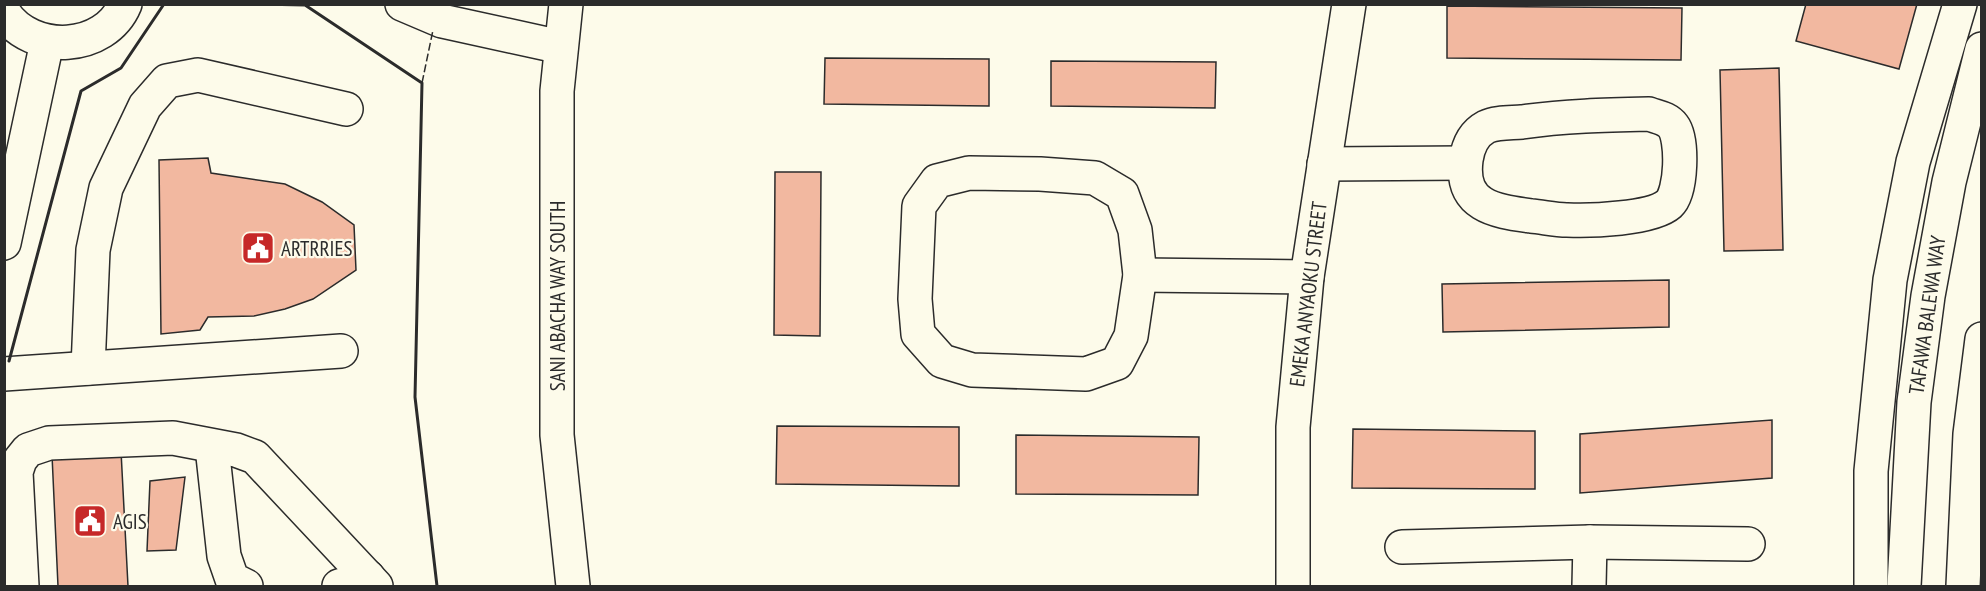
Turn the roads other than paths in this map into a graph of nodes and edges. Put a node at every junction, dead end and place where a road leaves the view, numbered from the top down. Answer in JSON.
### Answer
{"nodes":[{"id":1,"x":125,"y":4,"type":"edge"},
{"id":2,"x":402,"y":4,"type":"edge"},
{"id":3,"x":566,"y":4,"type":"edge"},
{"id":4,"x":1349,"y":4,"type":"edge"},
{"id":5,"x":1960,"y":4,"type":"edge"},
{"id":6,"x":4,"y":13,"type":"edge"},
{"id":7,"x":46,"y":42,"type":"junction"},
{"id":8,"x":561,"y":47,"type":"junction"},
{"id":9,"x":1982,"y":49,"type":"edge"},
{"id":10,"x":346,"y":109,"type":"dead end"},
{"id":11,"x":1466,"y":163,"type":"junction"},
{"id":12,"x":1324,"y":164,"type":"junction"},
{"id":13,"x":4,"y":243,"type":"edge"},
{"id":14,"x":1140,"y":275,"type":"junction"},
{"id":15,"x":1307,"y":277,"type":"junction"},
{"id":16,"x":1982,"y":339,"type":"edge"},
{"id":17,"x":341,"y":351,"type":"dead end"},
{"id":18,"x":88,"y":368,"type":"junction"},
{"id":19,"x":4,"y":374,"type":"edge"},
{"id":20,"x":212,"y":447,"type":"junction"},
{"id":21,"x":1590,"y":542,"type":"junction"},
{"id":22,"x":1748,"y":544,"type":"dead end"},
{"id":23,"x":1402,"y":547,"type":"dead end"},
{"id":24,"x":361,"y":583,"type":"edge"},
{"id":25,"x":22,"y":586,"type":"edge"},
{"id":26,"x":246,"y":586,"type":"edge"},
{"id":27,"x":573,"y":586,"type":"edge"},
{"id":28,"x":1293,"y":586,"type":"edge"},
{"id":29,"x":1589,"y":586,"type":"edge"},
{"id":30,"x":1871,"y":586,"type":"edge"},
{"id":31,"x":1904,"y":586,"type":"edge"},
{"id":32,"x":1963,"y":586,"type":"edge"}],
"edges":[{"from":1,"to":7,"type":"main road"},
{"from":2,"to":8,"type":"main road"},
{"from":3,"to":8,"type":"main road","name":"SANI ABACHA WAY SOUTH"},
{"from":4,"to":12,"type":"main road","name":"EMEKA ANYAOKU STREET"},
{"from":5,"to":30,"type":"main road"},
{"from":6,"to":7,"type":"main road"},
{"from":7,"to":13,"type":"main road"},
{"from":8,"to":27,"type":"main road","name":"SANI ABACHA WAY SOUTH"},
{"from":9,"to":31,"type":"main road","name":"TAFAWA BALEWA WAY"},
{"from":10,"to":18,"type":"main road"},
{"from":11,"to":11,"type":"main road"},
{"from":11,"to":12,"type":"main road"},
{"from":12,"to":15,"type":"main road","name":"EMEKA ANYAOKU STREET"},
{"from":14,"to":14,"type":"main road"},
{"from":14,"to":15,"type":"main road"},
{"from":15,"to":28,"type":"main road","name":"EMEKA ANYAOKU STREET"},
{"from":16,"to":32,"type":"main road"},
{"from":17,"to":18,"type":"main road"},
{"from":18,"to":19,"type":"main road"},
{"from":20,"to":24,"type":"main road"},
{"from":20,"to":25,"type":"main road"},
{"from":20,"to":26,"type":"main road"},
{"from":21,"to":22,"type":"main road"},
{"from":21,"to":23,"type":"main road"},
{"from":21,"to":29,"type":"main road"}]}
